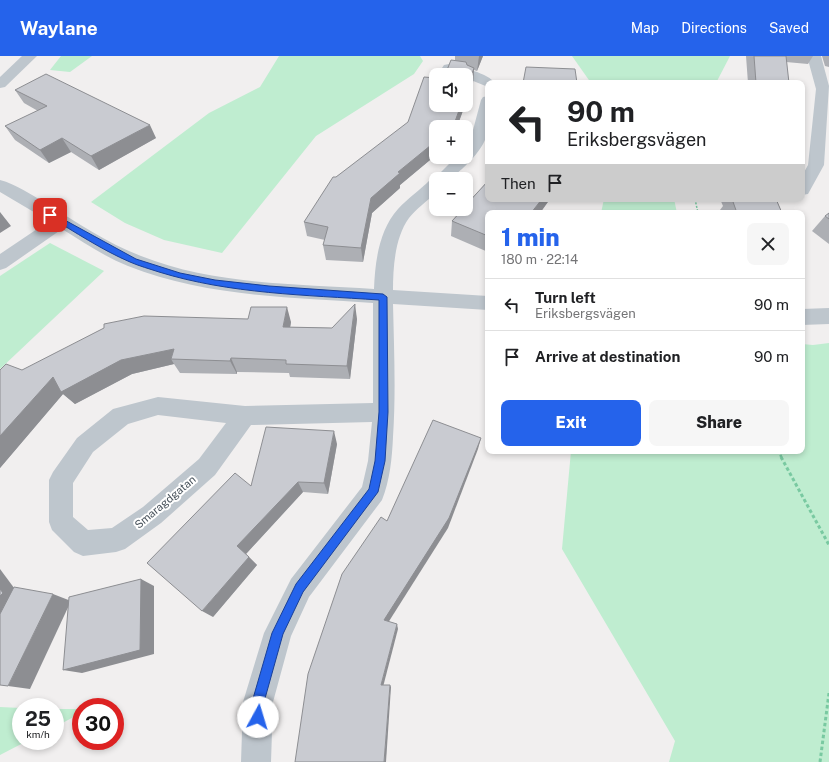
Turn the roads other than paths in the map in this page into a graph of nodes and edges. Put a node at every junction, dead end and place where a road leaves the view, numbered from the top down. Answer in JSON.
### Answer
{"nodes":[{"id":1,"x":30,"y":56,"type":"edge"},
{"id":2,"x":814,"y":56,"type":"edge"},
{"id":3,"x":473,"y":76,"type":"edge"},
{"id":4,"x":485,"y":82,"type":"edge"},
{"id":5,"x":0,"y":84,"type":"edge"},
{"id":6,"x":485,"y":114,"type":"edge"},
{"id":7,"x":473,"y":146,"type":"edge"},
{"id":8,"x":457,"y":164,"type":"edge"},
{"id":9,"x":449,"y":172,"type":"edge"},
{"id":10,"x":805,"y":185,"type":"edge"},
{"id":11,"x":0,"y":186,"type":"edge"},
{"id":12,"x":429,"y":190,"type":"edge"},
{"id":13,"x":61,"y":222,"type":"junction"},
{"id":14,"x":0,"y":263,"type":"edge"},
{"id":15,"x":383,"y":297,"type":"junction"},
{"id":16,"x":485,"y":303,"type":"edge"},
{"id":17,"x":829,"y":316,"type":"edge"},
{"id":18,"x":805,"y":317,"type":"edge"},
{"id":19,"x":384,"y":412,"type":"junction"},
{"id":20,"x":244,"y":416,"type":"junction"},
{"id":21,"x":256,"y":762,"type":"edge"}],
"edges":[{"from":1,"to":5,"type":"street"},
{"from":2,"to":10,"type":"street"},
{"from":3,"to":4,"type":"street"},
{"from":6,"to":7,"type":"street"},
{"from":8,"to":9,"type":"street"},
{"from":11,"to":13,"type":"street"},
{"from":12,"to":15,"type":"street"},
{"from":13,"to":14,"type":"street"},
{"from":13,"to":15,"type":"street"},
{"from":15,"to":16,"type":"street"},
{"from":15,"to":19,"type":"street"},
{"from":17,"to":18,"type":"street"},
{"from":19,"to":20,"type":"street","name":"Smaragdgatan"},
{"from":19,"to":21,"type":"street"},
{"from":20,"to":20,"type":"street","name":"Smaragdgatan"}]}
